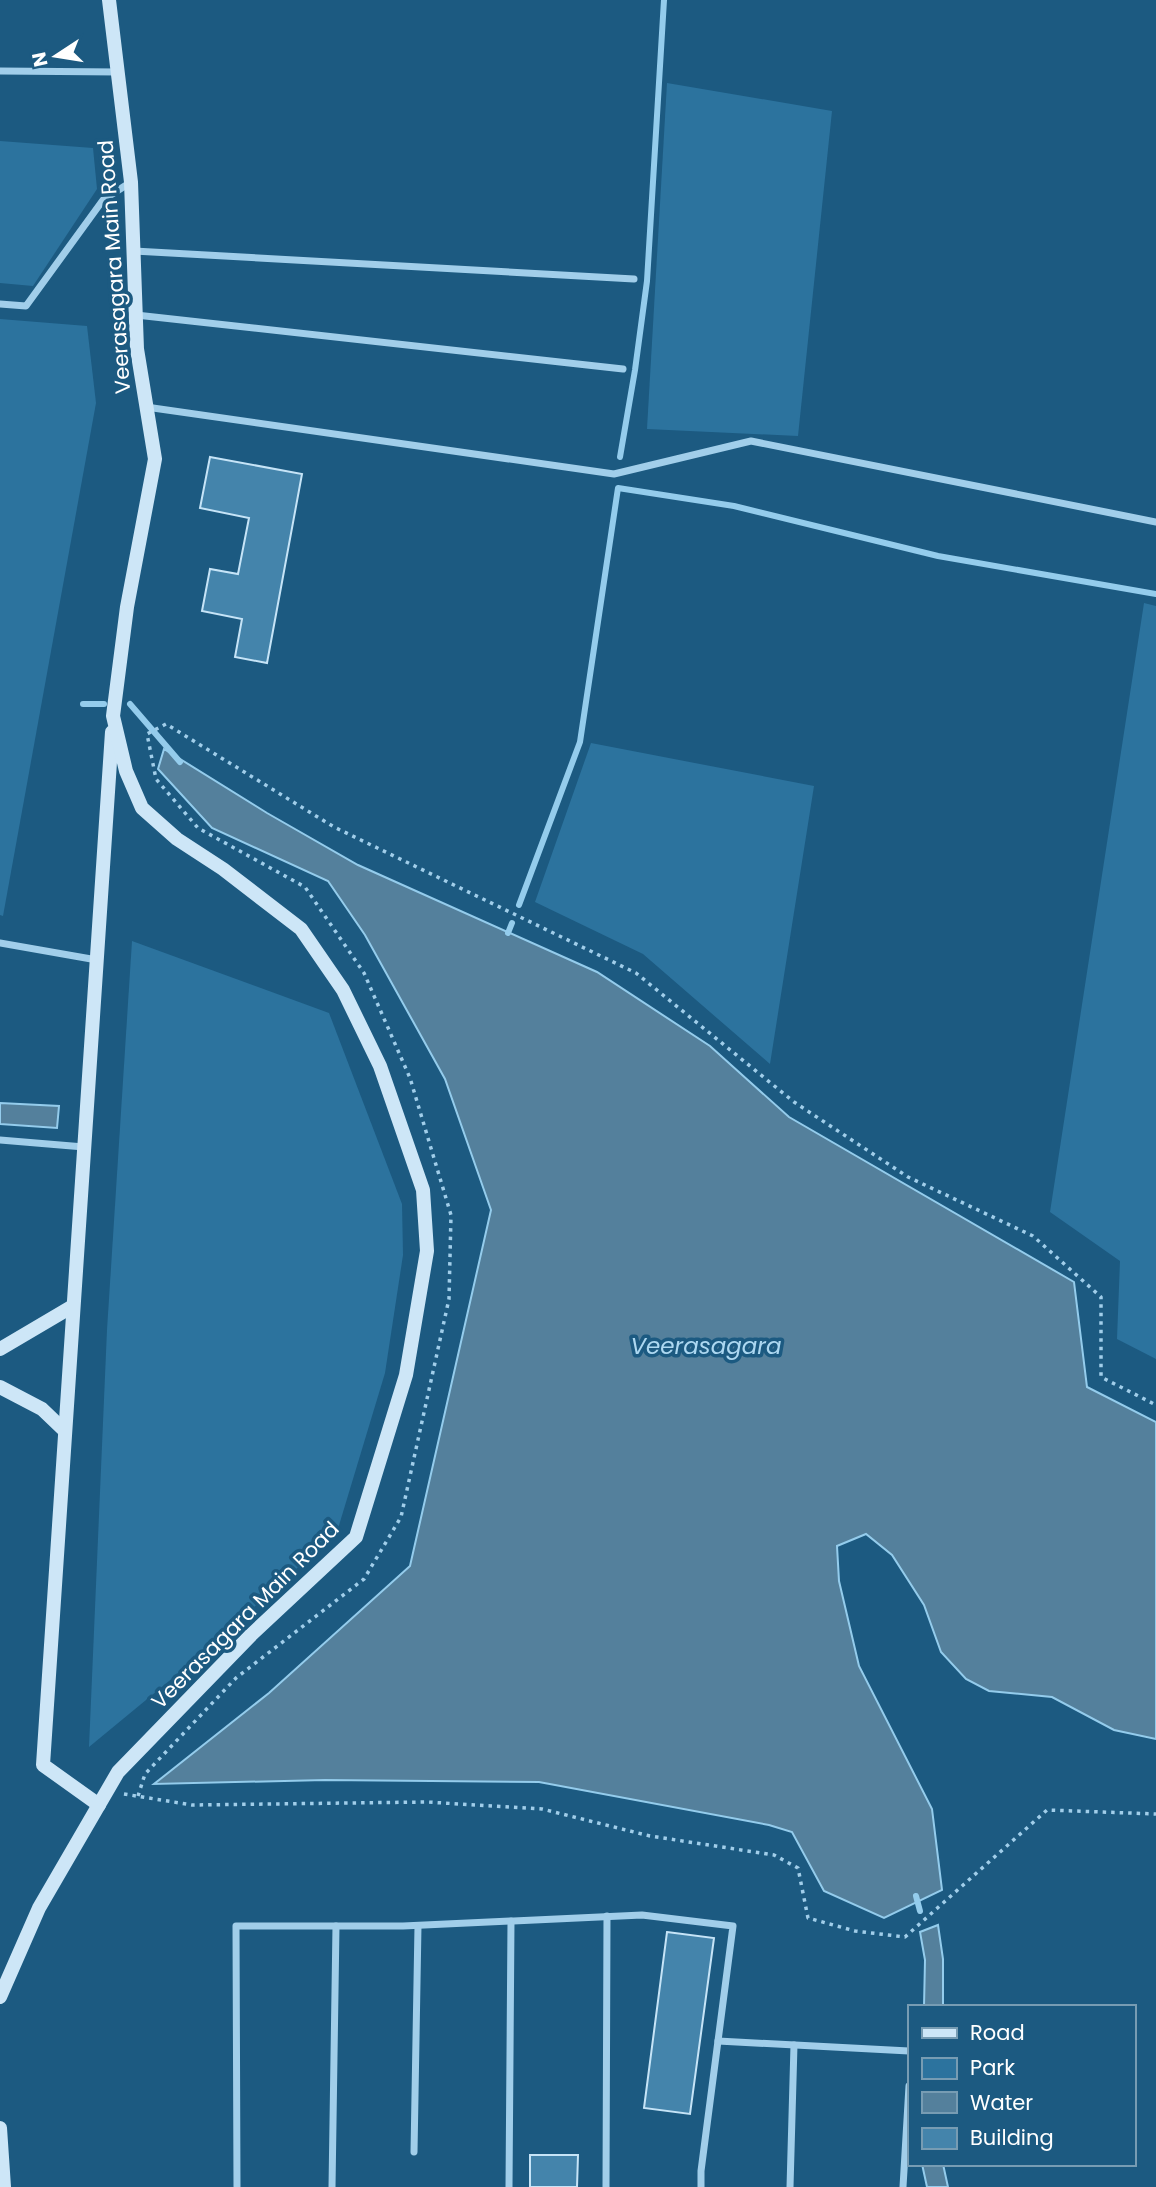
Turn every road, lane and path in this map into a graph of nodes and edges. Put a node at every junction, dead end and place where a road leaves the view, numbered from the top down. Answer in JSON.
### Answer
{"nodes":[{"id":1,"x":109,"y":0,"type":"edge"},
{"id":2,"x":0,"y":71,"type":"edge"},
{"id":3,"x":118,"y":72,"type":"junction"},
{"id":4,"x":131,"y":182,"type":"junction"},
{"id":5,"x":134,"y":251,"type":"junction"},
{"id":6,"x":635,"y":279,"type":"dead end"},
{"id":7,"x":0,"y":304,"type":"edge"},
{"id":8,"x":136,"y":315,"type":"junction"},
{"id":9,"x":623,"y":369,"type":"dead end"},
{"id":10,"x":146,"y":407,"type":"junction"},
{"id":11,"x":1156,"y":522,"type":"edge"},
{"id":12,"x":113,"y":716,"type":"junction"},
{"id":13,"x":0,"y":943,"type":"edge"},
{"id":14,"x":96,"y":960,"type":"junction"},
{"id":15,"x":0,"y":1140,"type":"edge"},
{"id":16,"x":84,"y":1147,"type":"junction"},
{"id":17,"x":74,"y":1306,"type":"junction"},
{"id":18,"x":0,"y":1349,"type":"edge"},
{"id":19,"x":0,"y":1387,"type":"edge"},
{"id":20,"x":1156,"y":1405,"type":"edge"},
{"id":21,"x":65,"y":1430,"type":"junction"},
{"id":22,"x":138,"y":1796,"type":"junction"},
{"id":23,"x":102,"y":1800,"type":"junction"},
{"id":24,"x":1156,"y":1814,"type":"edge"},
{"id":25,"x":607,"y":1916,"type":"junction"},
{"id":26,"x":512,"y":1921,"type":"junction"},
{"id":27,"x":336,"y":1926,"type":"junction"},
{"id":28,"x":418,"y":1926,"type":"junction"},
{"id":29,"x":0,"y":1997,"type":"edge"},
{"id":30,"x":718,"y":2041,"type":"junction"},
{"id":31,"x":794,"y":2045,"type":"junction"},
{"id":32,"x":908,"y":2051,"type":"edge"},
{"id":33,"x":908,"y":2103,"type":"edge"},
{"id":34,"x":0,"y":2128,"type":"edge"},
{"id":35,"x":414,"y":2152,"type":"dead end"},
{"id":36,"x":4,"y":2187,"type":"edge"},
{"id":37,"x":237,"y":2187,"type":"edge"},
{"id":38,"x":332,"y":2187,"type":"edge"},
{"id":39,"x":509,"y":2187,"type":"edge"},
{"id":40,"x":606,"y":2187,"type":"edge"},
{"id":41,"x":701,"y":2187,"type":"edge"},
{"id":42,"x":790,"y":2187,"type":"edge"},
{"id":43,"x":903,"y":2187,"type":"edge"}],
"edges":[{"from":1,"to":3,"type":"street","name":"Veerasagara Main Road"},
{"from":2,"to":3,"type":"street"},
{"from":3,"to":4,"type":"street","name":"Veerasagara Main Road"},
{"from":4,"to":5,"type":"street","name":"Veerasagara Main Road"},
{"from":4,"to":7,"type":"street"},
{"from":5,"to":6,"type":"street"},
{"from":5,"to":8,"type":"street","name":"Veerasagara Main Road"},
{"from":8,"to":9,"type":"street"},
{"from":8,"to":10,"type":"street","name":"Veerasagara Main Road"},
{"from":10,"to":11,"type":"street"},
{"from":10,"to":12,"type":"street","name":"Veerasagara Main Road"},
{"from":12,"to":14,"type":"street"},
{"from":12,"to":23,"type":"street","name":"Veerasagara Main Road"},
{"from":13,"to":14,"type":"street"},
{"from":14,"to":16,"type":"street"},
{"from":15,"to":16,"type":"street"},
{"from":16,"to":17,"type":"street"},
{"from":17,"to":18,"type":"street"},
{"from":17,"to":21,"type":"street"},
{"from":19,"to":21,"type":"street"},
{"from":20,"to":22,"type":"path"},
{"from":21,"to":23,"type":"street"},
{"from":22,"to":23,"type":"path"},
{"from":22,"to":24,"type":"path"},
{"from":23,"to":29,"type":"street","name":"Veerasagara Main Road"},
{"from":25,"to":26,"type":"street"},
{"from":25,"to":30,"type":"street"},
{"from":25,"to":40,"type":"street"},
{"from":26,"to":28,"type":"street"},
{"from":26,"to":39,"type":"street"},
{"from":27,"to":28,"type":"street"},
{"from":27,"to":37,"type":"street"},
{"from":27,"to":38,"type":"street"},
{"from":28,"to":35,"type":"street"},
{"from":30,"to":31,"type":"street"},
{"from":30,"to":41,"type":"street"},
{"from":31,"to":32,"type":"street"},
{"from":31,"to":42,"type":"street"},
{"from":33,"to":43,"type":"street"},
{"from":34,"to":36,"type":"street"}]}
